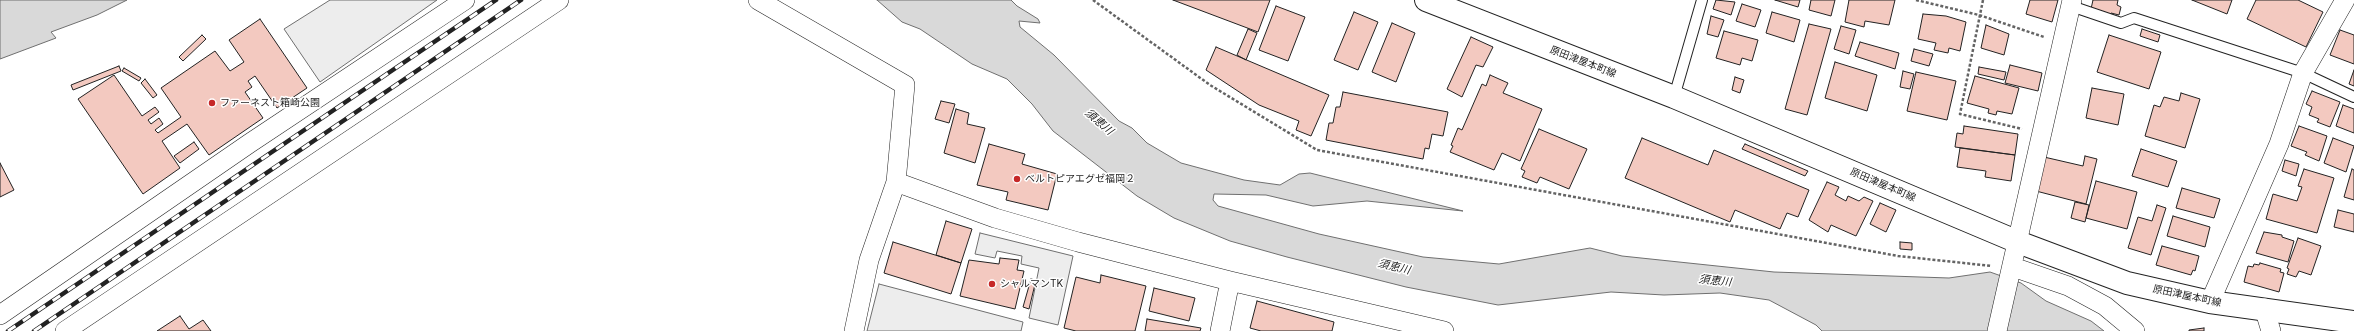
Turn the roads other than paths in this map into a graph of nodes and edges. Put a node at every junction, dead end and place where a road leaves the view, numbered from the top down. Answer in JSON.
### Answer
{"nodes":[{"id":1,"x":465,"y":0,"type":"edge"},
{"id":2,"x":559,"y":0,"type":"edge"},
{"id":3,"x":758,"y":0,"type":"edge"},
{"id":4,"x":1426,"y":0,"type":"edge"},
{"id":5,"x":1702,"y":0,"type":"edge"},
{"id":6,"x":2345,"y":0,"type":"edge"},
{"id":7,"x":2071,"y":3,"type":"edge"},
{"id":8,"x":2303,"y":73,"type":"junction"},
{"id":9,"x":1674,"y":97,"type":"junction"},
{"id":10,"x":2354,"y":97,"type":"edge"},
{"id":11,"x":896,"y":182,"type":"junction"},
{"id":12,"x":2018,"y":242,"type":"junction"},
{"id":13,"x":2013,"y":267,"type":"junction"},
{"id":14,"x":1230,"y":281,"type":"junction"},
{"id":15,"x":2210,"y":302,"type":"junction"},
{"id":16,"x":2264,"y":308,"type":"junction"},
{"id":17,"x":0,"y":315,"type":"edge"},
{"id":18,"x":2354,"y":322,"type":"edge"},
{"id":19,"x":64,"y":331,"type":"edge"},
{"id":20,"x":854,"y":331,"type":"edge"},
{"id":21,"x":1220,"y":331,"type":"edge"},
{"id":22,"x":1444,"y":331,"type":"edge"},
{"id":23,"x":1997,"y":331,"type":"edge"},
{"id":24,"x":2135,"y":331,"type":"edge"},
{"id":25,"x":2271,"y":331,"type":"edge"}],
"edges":[{"from":1,"to":17,"type":"street"},
{"from":2,"to":19,"type":"street"},
{"from":3,"to":11,"type":"street"},
{"from":4,"to":9,"type":"street","name":"原田津屋本町線"},
{"from":5,"to":9,"type":"lane"},
{"from":6,"to":8,"type":"street"},
{"from":7,"to":8,"type":"lane"},
{"from":7,"to":12,"type":"street"},
{"from":8,"to":10,"type":"lane"},
{"from":8,"to":15,"type":"street"},
{"from":9,"to":12,"type":"street","name":"原田津屋本町線"},
{"from":11,"to":14,"type":"street"},
{"from":11,"to":20,"type":"street"},
{"from":12,"to":13,"type":"street"},
{"from":12,"to":15,"type":"street","name":"原田津屋本町線"},
{"from":13,"to":23,"type":"street"},
{"from":13,"to":24,"type":"street"},
{"from":14,"to":21,"type":"street"},
{"from":14,"to":22,"type":"street"},
{"from":15,"to":16,"type":"street","name":"原田津屋本町線"},
{"from":16,"to":18,"type":"street","name":"原田津屋本町線"},
{"from":16,"to":25,"type":"street"}]}
